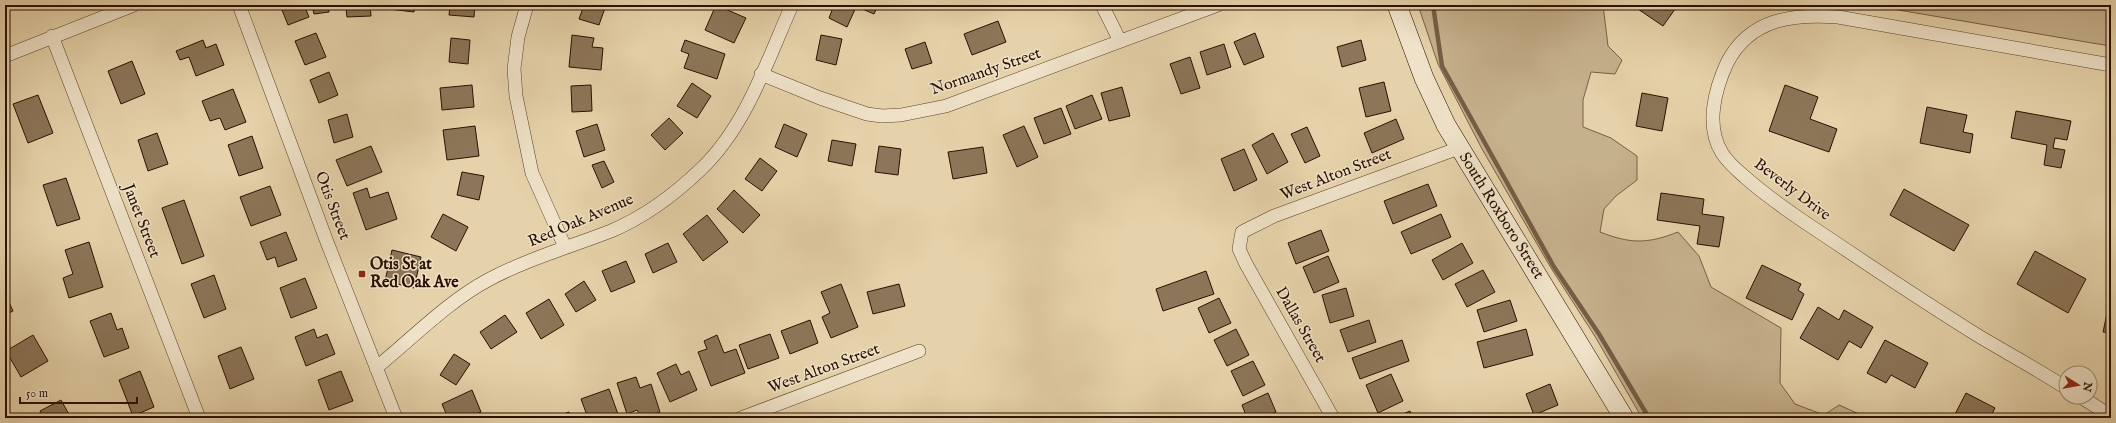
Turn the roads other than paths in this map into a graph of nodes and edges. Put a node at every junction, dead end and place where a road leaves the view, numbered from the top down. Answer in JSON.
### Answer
{"nodes":[{"id":1,"x":134,"y":5,"type":"edge"},
{"id":2,"x":239,"y":5,"type":"edge"},
{"id":3,"x":527,"y":5,"type":"edge"},
{"id":4,"x":792,"y":5,"type":"edge"},
{"id":5,"x":1102,"y":5,"type":"edge"},
{"id":6,"x":1218,"y":5,"type":"edge"},
{"id":7,"x":1397,"y":5,"type":"edge"},
{"id":8,"x":52,"y":36,"type":"junction"},
{"id":9,"x":1120,"y":41,"type":"junction"},
{"id":10,"x":5,"y":56,"type":"edge"},
{"id":11,"x":2111,"y":65,"type":"edge"},
{"id":12,"x":761,"y":74,"type":"junction"},
{"id":13,"x":1459,"y":148,"type":"junction"},
{"id":14,"x":565,"y":247,"type":"junction"},
{"id":15,"x":1239,"y":249,"type":"joint"},
{"id":16,"x":919,"y":351,"type":"dead end"},
{"id":17,"x":376,"y":368,"type":"junction"},
{"id":18,"x":2058,"y":383,"type":"edge"},
{"id":19,"x":2094,"y":405,"type":"edge"},
{"id":20,"x":2111,"y":416,"type":"edge"},
{"id":21,"x":199,"y":418,"type":"edge"},
{"id":22,"x":396,"y":418,"type":"edge"},
{"id":23,"x":740,"y":418,"type":"edge"},
{"id":24,"x":1333,"y":418,"type":"edge"},
{"id":25,"x":1624,"y":418,"type":"edge"}],
"edges":[{"from":1,"to":8,"type":"street"},
{"from":2,"to":17,"type":"street","name":"Otis Street"},
{"from":3,"to":14,"type":"street"},
{"from":4,"to":12,"type":"street","name":"Red Oak Avenue"},
{"from":5,"to":9,"type":"street"},
{"from":6,"to":9,"type":"street","name":"Normandy Street"},
{"from":7,"to":13,"type":"street","name":"South Roxboro Street"},
{"from":8,"to":10,"type":"street"},
{"from":8,"to":21,"type":"street","name":"Janet Street"},
{"from":9,"to":12,"type":"street","name":"Normandy Street"},
{"from":11,"to":18,"type":"street","name":"Beverly Drive"},
{"from":12,"to":14,"type":"street","name":"Red Oak Avenue"},
{"from":13,"to":15,"type":"street","name":"West Alton Street"},
{"from":13,"to":25,"type":"street","name":"South Roxboro Street"},
{"from":14,"to":17,"type":"street","name":"Red Oak Avenue"},
{"from":15,"to":24,"type":"street","name":"Dallas Street"},
{"from":16,"to":23,"type":"street","name":"West Alton Street"},
{"from":17,"to":22,"type":"street","name":"Otis Street"},
{"from":19,"to":20,"type":"street"}]}
